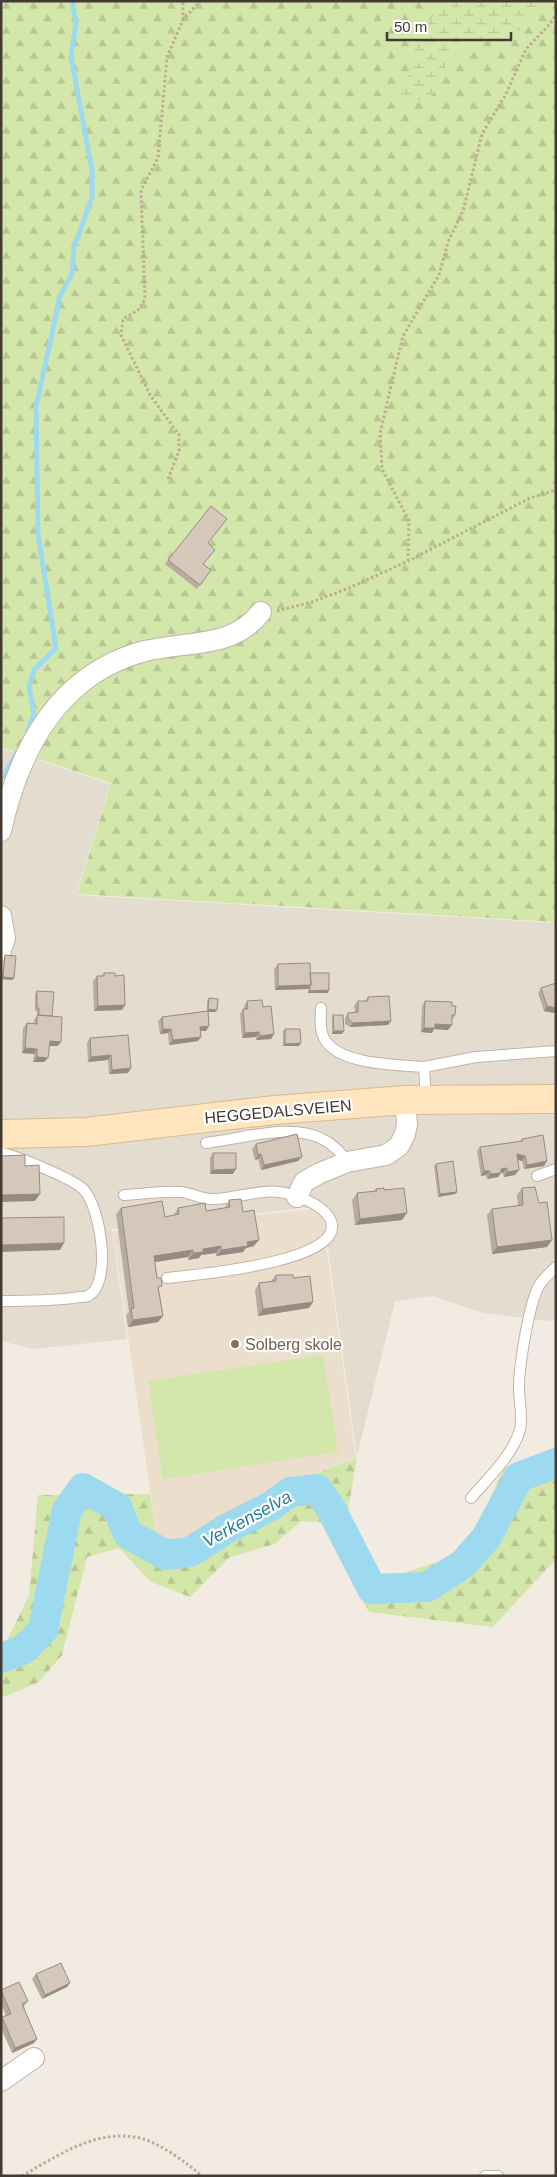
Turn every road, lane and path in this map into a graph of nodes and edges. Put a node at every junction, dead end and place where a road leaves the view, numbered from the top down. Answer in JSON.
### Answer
{"nodes":[{"id":1,"x":184,"y":1,"type":"edge"},
{"id":2,"x":200,"y":1,"type":"edge"},
{"id":3,"x":556,"y":14,"type":"edge"},
{"id":4,"x":183,"y":20,"type":"junction"},
{"id":5,"x":168,"y":479,"type":"dead end"},
{"id":6,"x":556,"y":490,"type":"edge"},
{"id":7,"x":408,"y":561,"type":"junction"},
{"id":8,"x":261,"y":612,"type":"joint"},
{"id":9,"x":1,"y":831,"type":"edge"},
{"id":10,"x":1,"y":916,"type":"edge"},
{"id":11,"x":1,"y":950,"type":"edge"},
{"id":12,"x":320,"y":1008,"type":"dead end"},
{"id":13,"x":556,"y":1051,"type":"edge"},
{"id":14,"x":424,"y":1067,"type":"junction"},
{"id":15,"x":556,"y":1099,"type":"edge"},
{"id":16,"x":416,"y":1100,"type":"junction"},
{"id":17,"x":1,"y":1134,"type":"edge"},
{"id":18,"x":206,"y":1143,"type":"dead end"},
{"id":19,"x":1,"y":1153,"type":"edge"},
{"id":20,"x":347,"y":1162,"type":"junction"},
{"id":21,"x":556,"y":1169,"type":"edge"},
{"id":22,"x":537,"y":1176,"type":"dead end"},
{"id":23,"x":124,"y":1194,"type":"dead end"},
{"id":24,"x":297,"y":1197,"type":"junction"},
{"id":25,"x":556,"y":1267,"type":"edge"},
{"id":26,"x":167,"y":1278,"type":"dead end"},
{"id":27,"x":1,"y":1301,"type":"edge"},
{"id":28,"x":471,"y":1498,"type":"dead end"},
{"id":29,"x":34,"y":2058,"type":"dead end"},
{"id":30,"x":1,"y":2081,"type":"edge"},
{"id":31,"x":22,"y":2176,"type":"edge"},
{"id":32,"x":202,"y":2176,"type":"edge"},
{"id":33,"x":485,"y":2176,"type":"edge"},
{"id":34,"x":498,"y":2176,"type":"edge"}],
"edges":[{"from":1,"to":4,"type":"path"},
{"from":2,"to":4,"type":"path"},
{"from":3,"to":7,"type":"path"},
{"from":4,"to":5,"type":"path"},
{"from":6,"to":7,"type":"path"},
{"from":7,"to":8,"type":"path"},
{"from":8,"to":9,"type":"street"},
{"from":10,"to":11,"type":"street"},
{"from":12,"to":14,"type":"lane"},
{"from":13,"to":14,"type":"lane"},
{"from":14,"to":16,"type":"lane"},
{"from":15,"to":16,"type":"main road","name":"HEGGEDALSVEIEN"},
{"from":16,"to":17,"type":"main road","name":"HEGGEDALSVEIEN"},
{"from":16,"to":20,"type":"street"},
{"from":18,"to":20,"type":"lane"},
{"from":19,"to":27,"type":"lane"},
{"from":20,"to":24,"type":"street"},
{"from":21,"to":22,"type":"lane"},
{"from":23,"to":24,"type":"lane"},
{"from":24,"to":26,"type":"lane"},
{"from":25,"to":28,"type":"lane"},
{"from":29,"to":30,"type":"street"},
{"from":31,"to":32,"type":"path"},
{"from":33,"to":34,"type":"lane"}]}
